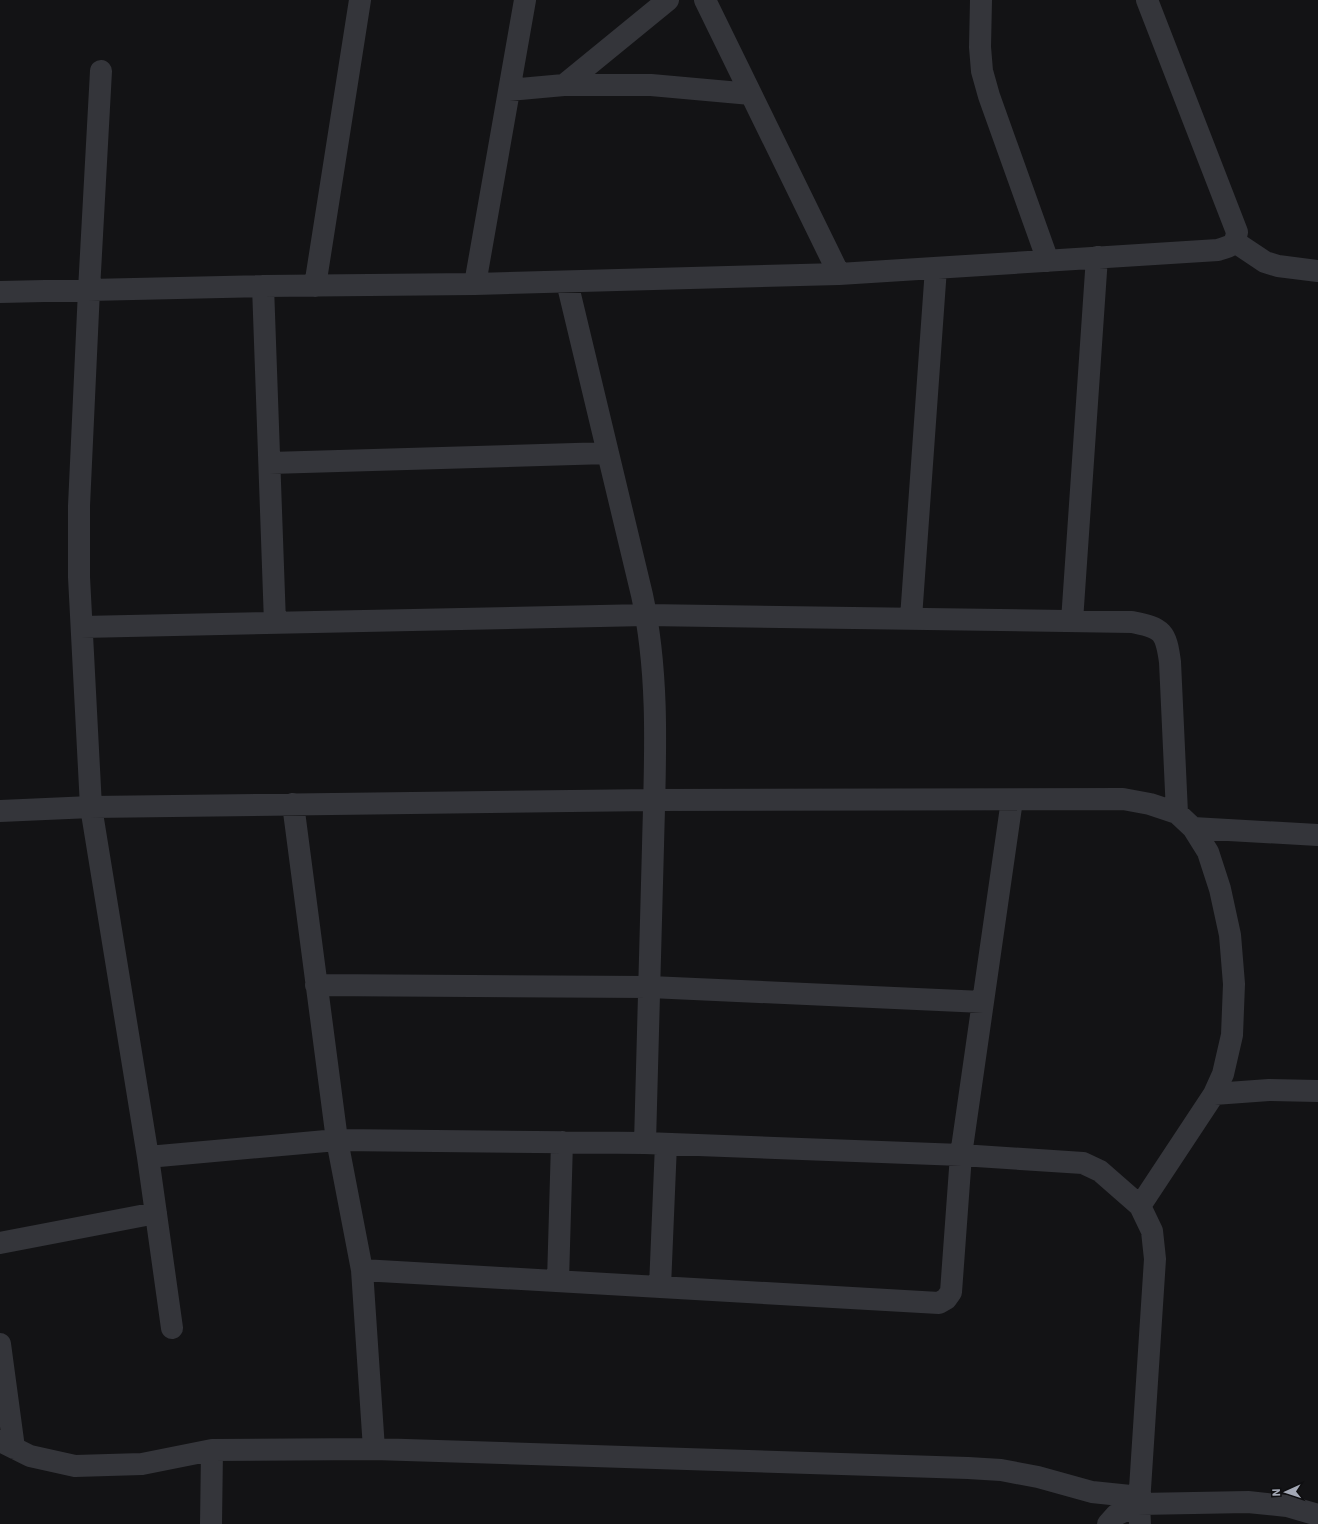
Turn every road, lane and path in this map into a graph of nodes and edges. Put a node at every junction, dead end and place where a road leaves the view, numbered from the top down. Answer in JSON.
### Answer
{"nodes":[{"id":1,"x":360,"y":0,"type":"edge"},
{"id":2,"x":525,"y":0,"type":"edge"},
{"id":3,"x":668,"y":0,"type":"edge"},
{"id":4,"x":705,"y":0,"type":"edge"},
{"id":5,"x":981,"y":0,"type":"edge"},
{"id":6,"x":1147,"y":0,"type":"edge"},
{"id":7,"x":101,"y":71,"type":"dead end"},
{"id":8,"x":564,"y":85,"type":"junction"},
{"id":9,"x":509,"y":90,"type":"junction"},
{"id":10,"x":751,"y":94,"type":"junction"},
{"id":11,"x":1235,"y":242,"type":"junction"},
{"id":12,"x":1097,"y":258,"type":"junction"},
{"id":13,"x":1048,"y":261,"type":"junction"},
{"id":14,"x":936,"y":268,"type":"junction"},
{"id":15,"x":1318,"y":271,"type":"edge"},
{"id":16,"x":839,"y":274,"type":"junction"},
{"id":17,"x":567,"y":282,"type":"junction"},
{"id":18,"x":475,"y":284,"type":"junction"},
{"id":19,"x":263,"y":286,"type":"junction"},
{"id":20,"x":315,"y":286,"type":"junction"},
{"id":21,"x":89,"y":290,"type":"junction"},
{"id":22,"x":0,"y":292,"type":"edge"},
{"id":23,"x":608,"y":453,"type":"junction"},
{"id":24,"x":270,"y":463,"type":"junction"},
{"id":25,"x":646,"y":615,"type":"junction"},
{"id":26,"x":911,"y":618,"type":"junction"},
{"id":27,"x":1072,"y":621,"type":"junction"},
{"id":28,"x":275,"y":622,"type":"junction"},
{"id":29,"x":82,"y":627,"type":"junction"},
{"id":30,"x":654,"y":800,"type":"junction"},
{"id":31,"x":1012,"y":800,"type":"junction"},
{"id":32,"x":293,"y":804,"type":"junction"},
{"id":33,"x":91,"y":807,"type":"junction"},
{"id":34,"x":0,"y":811,"type":"edge"},
{"id":35,"x":1177,"y":813,"type":"junction"},
{"id":36,"x":1193,"y":828,"type":"junction"},
{"id":37,"x":1318,"y":835,"type":"edge"},
{"id":38,"x":316,"y":985,"type":"junction"},
{"id":39,"x":650,"y":987,"type":"junction"},
{"id":40,"x":983,"y":1002,"type":"junction"},
{"id":41,"x":1318,"y":1091,"type":"edge"},
{"id":42,"x":1214,"y":1094,"type":"junction"},
{"id":43,"x":337,"y":1140,"type":"junction"},
{"id":44,"x":562,"y":1142,"type":"junction"},
{"id":45,"x":656,"y":1144,"type":"junction"},
{"id":46,"x":961,"y":1155,"type":"junction"},
{"id":47,"x":148,"y":1157,"type":"junction"},
{"id":48,"x":1140,"y":1206,"type":"junction"},
{"id":49,"x":156,"y":1213,"type":"junction"},
{"id":50,"x":0,"y":1243,"type":"edge"},
{"id":51,"x":362,"y":1270,"type":"junction"},
{"id":52,"x":558,"y":1281,"type":"junction"},
{"id":53,"x":660,"y":1287,"type":"junction"},
{"id":54,"x":172,"y":1328,"type":"dead end"},
{"id":55,"x":0,"y":1344,"type":"edge"},
{"id":56,"x":7,"y":1445,"type":"edge"},
{"id":57,"x":212,"y":1450,"type":"junction"},
{"id":58,"x":374,"y":1450,"type":"junction"},
{"id":59,"x":1140,"y":1508,"type":"edge"},
{"id":60,"x":1318,"y":1515,"type":"edge"},
{"id":61,"x":211,"y":1524,"type":"edge"},
{"id":62,"x":1108,"y":1524,"type":"edge"}],
"edges":[{"from":1,"to":20,"type":"street"},
{"from":2,"to":9,"type":"street"},
{"from":3,"to":8,"type":"street"},
{"from":4,"to":10,"type":"street"},
{"from":5,"to":13,"type":"street"},
{"from":6,"to":11,"type":"street"},
{"from":7,"to":21,"type":"street"},
{"from":8,"to":9,"type":"street"},
{"from":8,"to":10,"type":"street"},
{"from":9,"to":18,"type":"street"},
{"from":10,"to":16,"type":"street"},
{"from":11,"to":12,"type":"street"},
{"from":11,"to":15,"type":"street"},
{"from":12,"to":13,"type":"street"},
{"from":12,"to":27,"type":"street"},
{"from":13,"to":14,"type":"street"},
{"from":14,"to":16,"type":"street"},
{"from":14,"to":26,"type":"street"},
{"from":16,"to":17,"type":"street"},
{"from":17,"to":18,"type":"street"},
{"from":17,"to":23,"type":"street"},
{"from":18,"to":20,"type":"street"},
{"from":19,"to":20,"type":"street"},
{"from":19,"to":21,"type":"street"},
{"from":19,"to":24,"type":"street"},
{"from":21,"to":22,"type":"street"},
{"from":21,"to":29,"type":"street"},
{"from":23,"to":24,"type":"street"},
{"from":23,"to":25,"type":"street"},
{"from":24,"to":28,"type":"street"},
{"from":25,"to":26,"type":"street"},
{"from":25,"to":28,"type":"street"},
{"from":25,"to":30,"type":"street"},
{"from":26,"to":27,"type":"street"},
{"from":27,"to":35,"type":"street"},
{"from":28,"to":29,"type":"street"},
{"from":29,"to":33,"type":"street"},
{"from":30,"to":31,"type":"street"},
{"from":30,"to":32,"type":"street"},
{"from":30,"to":39,"type":"street"},
{"from":31,"to":35,"type":"street"},
{"from":31,"to":40,"type":"street"},
{"from":32,"to":33,"type":"street"},
{"from":32,"to":38,"type":"street"},
{"from":33,"to":34,"type":"street"},
{"from":33,"to":47,"type":"street"},
{"from":35,"to":36,"type":"street"},
{"from":36,"to":37,"type":"street"},
{"from":36,"to":42,"type":"street"},
{"from":38,"to":39,"type":"street"},
{"from":38,"to":43,"type":"street"},
{"from":39,"to":40,"type":"street"},
{"from":39,"to":45,"type":"street"},
{"from":40,"to":46,"type":"street"},
{"from":41,"to":42,"type":"street"},
{"from":42,"to":48,"type":"street"},
{"from":43,"to":44,"type":"street"},
{"from":43,"to":47,"type":"street"},
{"from":43,"to":51,"type":"street"},
{"from":44,"to":45,"type":"street"},
{"from":44,"to":52,"type":"street"},
{"from":45,"to":46,"type":"street"},
{"from":45,"to":53,"type":"street"},
{"from":46,"to":48,"type":"street"},
{"from":46,"to":53,"type":"street"},
{"from":47,"to":49,"type":"street"},
{"from":48,"to":59,"type":"street"},
{"from":49,"to":50,"type":"street"},
{"from":49,"to":54,"type":"street"},
{"from":51,"to":52,"type":"street"},
{"from":51,"to":58,"type":"street"},
{"from":52,"to":53,"type":"street"},
{"from":55,"to":56,"type":"street"},
{"from":56,"to":57,"type":"street"},
{"from":57,"to":58,"type":"street"},
{"from":57,"to":61,"type":"street"},
{"from":58,"to":59,"type":"street"},
{"from":59,"to":60,"type":"street"},
{"from":59,"to":62,"type":"street"}]}
